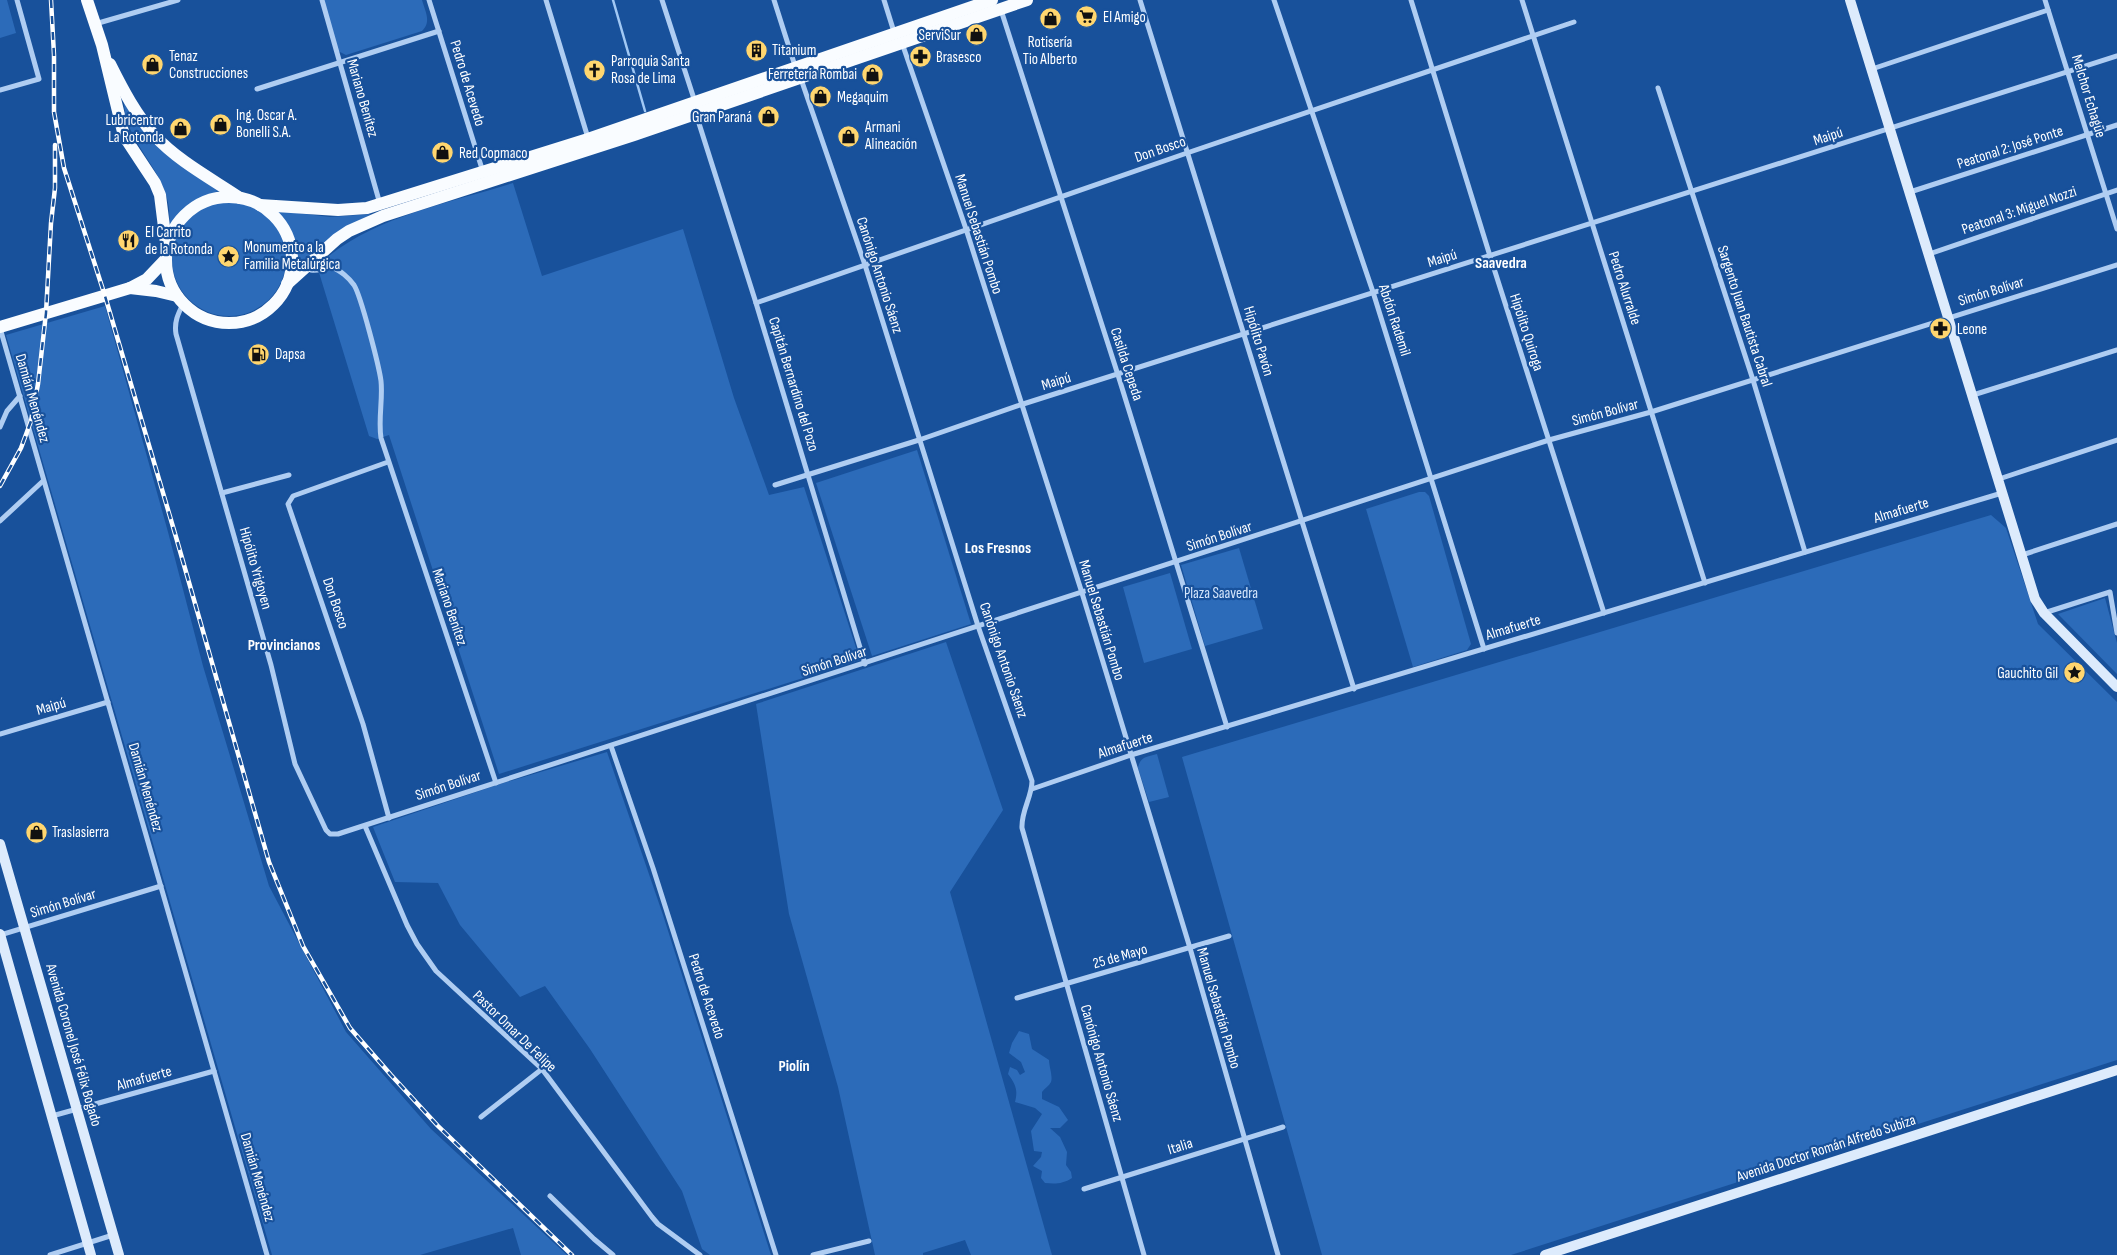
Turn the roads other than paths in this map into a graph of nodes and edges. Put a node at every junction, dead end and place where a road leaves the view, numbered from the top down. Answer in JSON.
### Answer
{"nodes":[{"id":1,"x":17,"y":0,"type":"edge"},
{"id":2,"x":88,"y":0,"type":"edge"},
{"id":3,"x":178,"y":0,"type":"edge"},
{"id":4,"x":322,"y":0,"type":"edge"},
{"id":5,"x":430,"y":0,"type":"edge"},
{"id":6,"x":546,"y":0,"type":"edge"},
{"id":7,"x":662,"y":0,"type":"edge"},
{"id":8,"x":774,"y":0,"type":"edge"},
{"id":9,"x":884,"y":0,"type":"edge"},
{"id":10,"x":1027,"y":0,"type":"edge"},
{"id":11,"x":1140,"y":0,"type":"edge"},
{"id":12,"x":1274,"y":0,"type":"edge"},
{"id":13,"x":1411,"y":0,"type":"edge"},
{"id":14,"x":1522,"y":0,"type":"edge"},
{"id":15,"x":1850,"y":0,"type":"edge"},
{"id":16,"x":2045,"y":0,"type":"edge"},
{"id":17,"x":993,"y":2,"type":"edge"},
{"id":18,"x":2048,"y":10,"type":"junction"},
{"id":19,"x":1574,"y":22,"type":"dead end"},
{"id":20,"x":95,"y":24,"type":"junction"},
{"id":21,"x":439,"y":32,"type":"junction"},
{"id":22,"x":894,"y":33,"type":"junction"},
{"id":23,"x":1533,"y":36,"type":"junction"},
{"id":24,"x":903,"y":43,"type":"junction"},
{"id":25,"x":102,"y":45,"type":"junction"},
{"id":26,"x":2117,"y":56,"type":"edge"},
{"id":27,"x":340,"y":62,"type":"junction"},
{"id":28,"x":1872,"y":69,"type":"junction"},
{"id":29,"x":1434,"y":70,"type":"junction"},
{"id":30,"x":2069,"y":72,"type":"junction"},
{"id":31,"x":798,"y":74,"type":"junction"},
{"id":32,"x":1658,"y":88,"type":"dead end"},
{"id":33,"x":258,"y":89,"type":"dead end"},
{"id":34,"x":0,"y":90,"type":"edge"},
{"id":35,"x":696,"y":108,"type":"junction"},
{"id":36,"x":1312,"y":111,"type":"junction"},
{"id":37,"x":2117,"y":125,"type":"edge"},
{"id":38,"x":1891,"y":129,"type":"junction"},
{"id":39,"x":2088,"y":134,"type":"junction"},
{"id":40,"x":588,"y":139,"type":"junction"},
{"id":41,"x":1187,"y":153,"type":"junction"},
{"id":42,"x":483,"y":173,"type":"junction"},
{"id":43,"x":2117,"y":190,"type":"edge"},
{"id":44,"x":1692,"y":192,"type":"junction"},
{"id":45,"x":1910,"y":192,"type":"junction"},
{"id":46,"x":2106,"y":193,"type":"junction"},
{"id":47,"x":1061,"y":197,"type":"junction"},
{"id":48,"x":240,"y":198,"type":"junction"},
{"id":49,"x":380,"y":204,"type":"junction"},
{"id":50,"x":260,"y":205,"type":"junction"},
{"id":51,"x":1591,"y":224,"type":"junction"},
{"id":52,"x":2117,"y":228,"type":"edge"},
{"id":53,"x":966,"y":229,"type":"junction"},
{"id":54,"x":166,"y":253,"type":"junction"},
{"id":55,"x":1929,"y":254,"type":"junction"},
{"id":56,"x":1490,"y":256,"type":"junction"},
{"id":57,"x":308,"y":265,"type":"junction"},
{"id":58,"x":865,"y":265,"type":"junction"},
{"id":59,"x":2117,"y":265,"type":"edge"},
{"id":60,"x":287,"y":284,"type":"junction"},
{"id":61,"x":130,"y":288,"type":"junction"},
{"id":62,"x":1374,"y":292,"type":"junction"},
{"id":63,"x":180,"y":300,"type":"junction"},
{"id":64,"x":756,"y":303,"type":"junction"},
{"id":65,"x":1949,"y":317,"type":"junction"},
{"id":66,"x":0,"y":327,"type":"edge"},
{"id":67,"x":1244,"y":335,"type":"junction"},
{"id":68,"x":2117,"y":350,"type":"edge"},
{"id":69,"x":1118,"y":375,"type":"junction"},
{"id":70,"x":1753,"y":380,"type":"junction"},
{"id":71,"x":1973,"y":395,"type":"junction"},
{"id":72,"x":20,"y":396,"type":"junction"},
{"id":73,"x":1020,"y":405,"type":"junction"},
{"id":74,"x":1652,"y":412,"type":"junction"},
{"id":75,"x":0,"y":427,"type":"edge"},
{"id":76,"x":919,"y":440,"type":"junction"},
{"id":77,"x":1549,"y":440,"type":"junction"},
{"id":78,"x":2117,"y":440,"type":"edge"},
{"id":79,"x":388,"y":462,"type":"junction"},
{"id":80,"x":808,"y":474,"type":"junction"},
{"id":81,"x":289,"y":475,"type":"dead end"},
{"id":82,"x":1432,"y":478,"type":"junction"},
{"id":83,"x":1999,"y":479,"type":"junction"},
{"id":84,"x":44,"y":481,"type":"junction"},
{"id":85,"x":775,"y":485,"type":"dead end"},
{"id":86,"x":222,"y":493,"type":"junction"},
{"id":87,"x":2003,"y":493,"type":"junction"},
{"id":88,"x":0,"y":521,"type":"edge"},
{"id":89,"x":1302,"y":522,"type":"junction"},
{"id":90,"x":2117,"y":524,"type":"edge"},
{"id":91,"x":1805,"y":552,"type":"junction"},
{"id":92,"x":2022,"y":555,"type":"junction"},
{"id":93,"x":1177,"y":562,"type":"junction"},
{"id":94,"x":1705,"y":582,"type":"junction"},
{"id":95,"x":1082,"y":593,"type":"junction"},
{"id":96,"x":1604,"y":613,"type":"junction"},
{"id":97,"x":2044,"y":613,"type":"junction"},
{"id":98,"x":978,"y":626,"type":"junction"},
{"id":99,"x":2117,"y":634,"type":"edge"},
{"id":100,"x":1484,"y":649,"type":"junction"},
{"id":101,"x":865,"y":664,"type":"junction"},
{"id":102,"x":2117,"y":687,"type":"edge"},
{"id":103,"x":1354,"y":688,"type":"junction"},
{"id":104,"x":108,"y":702,"type":"junction"},
{"id":105,"x":1227,"y":727,"type":"junction"},
{"id":106,"x":0,"y":734,"type":"edge"},
{"id":107,"x":611,"y":746,"type":"junction"},
{"id":108,"x":1130,"y":755,"type":"junction"},
{"id":109,"x":496,"y":783,"type":"junction"},
{"id":110,"x":1032,"y":789,"type":"junction"},
{"id":111,"x":389,"y":818,"type":"junction"},
{"id":112,"x":365,"y":826,"type":"junction"},
{"id":113,"x":330,"y":834,"type":"joint"},
{"id":114,"x":0,"y":844,"type":"edge"},
{"id":115,"x":161,"y":886,"type":"junction"},
{"id":116,"x":24,"y":928,"type":"junction"},
{"id":117,"x":0,"y":935,"type":"edge"},
{"id":118,"x":1230,"y":936,"type":"dead end"},
{"id":119,"x":1190,"y":948,"type":"junction"},
{"id":120,"x":1066,"y":984,"type":"junction"},
{"id":121,"x":1017,"y":998,"type":"dead end"},
{"id":122,"x":542,"y":1070,"type":"junction"},
{"id":123,"x":2117,"y":1070,"type":"edge"},
{"id":124,"x":214,"y":1071,"type":"junction"},
{"id":125,"x":77,"y":1110,"type":"junction"},
{"id":126,"x":51,"y":1116,"type":"junction"},
{"id":127,"x":480,"y":1117,"type":"dead end"},
{"id":128,"x":1283,"y":1127,"type":"dead end"},
{"id":129,"x":1243,"y":1139,"type":"junction"},
{"id":130,"x":1122,"y":1176,"type":"junction"},
{"id":131,"x":1084,"y":1189,"type":"dead end"},
{"id":132,"x":550,"y":1196,"type":"dead end"},
{"id":133,"x":113,"y":1235,"type":"junction"},
{"id":134,"x":868,"y":1241,"type":"dead end"},
{"id":135,"x":87,"y":1244,"type":"junction"},
{"id":136,"x":50,"y":1255,"type":"edge"},
{"id":137,"x":90,"y":1255,"type":"edge"},
{"id":138,"x":118,"y":1255,"type":"edge"},
{"id":139,"x":267,"y":1255,"type":"edge"},
{"id":140,"x":613,"y":1255,"type":"edge"},
{"id":141,"x":700,"y":1255,"type":"edge"},
{"id":142,"x":776,"y":1255,"type":"edge"},
{"id":143,"x":813,"y":1255,"type":"edge"},
{"id":144,"x":1144,"y":1255,"type":"edge"},
{"id":145,"x":1278,"y":1255,"type":"edge"},
{"id":146,"x":1545,"y":1255,"type":"edge"}],
"edges":[{"from":1,"to":34,"type":"street"},
{"from":2,"to":20,"type":"main road"},
{"from":3,"to":20,"type":"street"},
{"from":4,"to":27,"type":"street","name":"Mariano Benítez"},
{"from":5,"to":21,"type":"street","name":"Pedro de Acevedo"},
{"from":6,"to":40,"type":"street"},
{"from":7,"to":35,"type":"street","name":"Capitán Bernardino del Pozo"},
{"from":8,"to":31,"type":"street","name":"Canónigo Antonio Sáenz"},
{"from":9,"to":22,"type":"street","name":"Manuel Sebastián Pombo"},
{"from":10,"to":17,"type":"main road"},
{"from":11,"to":41,"type":"street","name":"Hipólito Pavón"},
{"from":12,"to":36,"type":"street","name":"Abdón Rademil"},
{"from":13,"to":29,"type":"street","name":"Hipólito Quiroga"},
{"from":14,"to":23,"type":"street","name":"Pedro Alurralde"},
{"from":15,"to":28,"type":"main road"},
{"from":16,"to":18,"type":"street","name":"Melchor Echagüe"},
{"from":17,"to":22,"type":"main road"},
{"from":17,"to":24,"type":"main road"},
{"from":17,"to":47,"type":"street","name":"Casilda Cepeda"},
{"from":18,"to":28,"type":"street"},
{"from":18,"to":30,"type":"street","name":"Melchor Echagüe"},
{"from":19,"to":23,"type":"street","name":"Don Bosco"},
{"from":20,"to":25,"type":"main road"},
{"from":21,"to":27,"type":"street"},
{"from":21,"to":42,"type":"street","name":"Pedro de Acevedo"},
{"from":22,"to":24,"type":"street","name":"Manuel Sebastián Pombo"},
{"from":22,"to":31,"type":"main road"},
{"from":23,"to":29,"type":"street","name":"Don Bosco"},
{"from":23,"to":51,"type":"street","name":"Pedro Alurralde"},
{"from":24,"to":31,"type":"main road"},
{"from":24,"to":53,"type":"street","name":"Manuel Sebastián Pombo"},
{"from":25,"to":48,"type":"main road"},
{"from":25,"to":54,"type":"main road"},
{"from":26,"to":30,"type":"street","name":"Maipú"},
{"from":27,"to":33,"type":"street"},
{"from":27,"to":49,"type":"street","name":"Mariano Benítez"},
{"from":28,"to":38,"type":"main road"},
{"from":29,"to":36,"type":"street","name":"Don Bosco"},
{"from":29,"to":56,"type":"street","name":"Hipólito Quiroga"},
{"from":30,"to":38,"type":"street","name":"Maipú"},
{"from":30,"to":39,"type":"street","name":"Melchor Echagüe"},
{"from":31,"to":35,"type":"main road"},
{"from":31,"to":58,"type":"street","name":"Canónigo Antonio Sáenz"},
{"from":32,"to":44,"type":"street","name":"Sargento Juan Bautista Cabral"},
{"from":35,"to":40,"type":"main road"},
{"from":35,"to":57,"type":"main road"},
{"from":35,"to":64,"type":"street","name":"Capitán Bernardino del Pozo"},
{"from":36,"to":41,"type":"street","name":"Don Bosco"},
{"from":36,"to":62,"type":"street","name":"Abdón Rademil"},
{"from":37,"to":39,"type":"street","name":"Peatonal 2: José Ponte"},
{"from":38,"to":44,"type":"street","name":"Maipú"},
{"from":38,"to":45,"type":"main road"},
{"from":39,"to":45,"type":"street","name":"Peatonal 2: José Ponte"},
{"from":39,"to":46,"type":"street","name":"Melchor Echagüe"},
{"from":40,"to":42,"type":"main road"},
{"from":41,"to":47,"type":"street","name":"Don Bosco"},
{"from":41,"to":67,"type":"street","name":"Hipólito Pavón"},
{"from":42,"to":49,"type":"main road"},
{"from":43,"to":46,"type":"street","name":"Peatonal 3: Miguel Nozzi"},
{"from":44,"to":51,"type":"street","name":"Maipú"},
{"from":44,"to":70,"type":"street","name":"Sargento Juan Bautista Cabral"},
{"from":45,"to":55,"type":"main road"},
{"from":46,"to":52,"type":"street","name":"Melchor Echagüe"},
{"from":46,"to":55,"type":"street","name":"Peatonal 3: Miguel Nozzi"},
{"from":47,"to":53,"type":"street","name":"Don Bosco"},
{"from":47,"to":69,"type":"street","name":"Casilda Cepeda"},
{"from":48,"to":50,"type":"main road"},
{"from":48,"to":54,"type":"main road"},
{"from":49,"to":50,"type":"main road"},
{"from":50,"to":60,"type":"main road"},
{"from":51,"to":56,"type":"street","name":"Maipú"},
{"from":51,"to":74,"type":"street","name":"Pedro Alurralde"},
{"from":53,"to":58,"type":"street","name":"Don Bosco"},
{"from":53,"to":73,"type":"street","name":"Manuel Sebastián Pombo"},
{"from":54,"to":61,"type":"main road"},
{"from":54,"to":63,"type":"main road"},
{"from":55,"to":65,"type":"main road"},
{"from":56,"to":62,"type":"street","name":"Maipú"},
{"from":56,"to":77,"type":"street","name":"Hipólito Quiroga"},
{"from":57,"to":60,"type":"main road"},
{"from":57,"to":79,"type":"street","name":"Mariano Benítez"},
{"from":58,"to":64,"type":"street","name":"Don Bosco"},
{"from":58,"to":76,"type":"street","name":"Canónigo Antonio Sáenz"},
{"from":59,"to":65,"type":"street","name":"Simón Bolívar"},
{"from":60,"to":63,"type":"main road"},
{"from":61,"to":63,"type":"main road"},
{"from":61,"to":66,"type":"main road"},
{"from":62,"to":67,"type":"street","name":"Maipú"},
{"from":62,"to":82,"type":"street","name":"Abdón Rademil"},
{"from":63,"to":86,"type":"street","name":"Hipólito Yrigoyen"},
{"from":64,"to":80,"type":"street","name":"Capitán Bernardino del Pozo"},
{"from":65,"to":70,"type":"street","name":"Simón Bolívar"},
{"from":65,"to":71,"type":"main road"},
{"from":66,"to":72,"type":"street","name":"Damián Menéndez"},
{"from":67,"to":69,"type":"street","name":"Maipú"},
{"from":67,"to":89,"type":"street","name":"Hipólito Pavón"},
{"from":68,"to":71,"type":"street"},
{"from":69,"to":73,"type":"street","name":"Maipú"},
{"from":69,"to":93,"type":"street","name":"Casilda Cepeda"},
{"from":70,"to":74,"type":"street","name":"Simón Bolívar"},
{"from":70,"to":91,"type":"street","name":"Sargento Juan Bautista Cabral"},
{"from":71,"to":83,"type":"main road"},
{"from":72,"to":75,"type":"street"},
{"from":72,"to":84,"type":"street","name":"Damián Menéndez"},
{"from":73,"to":76,"type":"street","name":"Maipú"},
{"from":73,"to":95,"type":"street","name":"Manuel Sebastián Pombo"},
{"from":74,"to":77,"type":"street","name":"Simón Bolívar"},
{"from":74,"to":94,"type":"street","name":"Pedro Alurralde"},
{"from":76,"to":80,"type":"street","name":"Maipú"},
{"from":76,"to":98,"type":"street","name":"Canónigo Antonio Sáenz"},
{"from":77,"to":82,"type":"street","name":"Simón Bolívar"},
{"from":77,"to":96,"type":"street","name":"Hipólito Quiroga"},
{"from":78,"to":83,"type":"street"},
{"from":79,"to":109,"type":"street","name":"Mariano Benítez"},
{"from":79,"to":111,"type":"street","name":"Don Bosco"},
{"from":80,"to":85,"type":"street","name":"Maipú"},
{"from":80,"to":101,"type":"street","name":"Capitán Bernardino del Pozo"},
{"from":81,"to":86,"type":"street"},
{"from":82,"to":89,"type":"street","name":"Simón Bolívar"},
{"from":82,"to":100,"type":"street","name":"Abdón Rademil"},
{"from":83,"to":87,"type":"main road"},
{"from":84,"to":88,"type":"street"},
{"from":84,"to":104,"type":"street","name":"Damián Menéndez"},
{"from":86,"to":113,"type":"street","name":"Hipólito Yrigoyen"},
{"from":87,"to":91,"type":"street","name":"Almafuerte"},
{"from":87,"to":92,"type":"main road"},
{"from":89,"to":93,"type":"street","name":"Simón Bolívar"},
{"from":89,"to":103,"type":"street","name":"Hipólito Pavón"},
{"from":90,"to":92,"type":"street"},
{"from":91,"to":94,"type":"street","name":"Almafuerte"},
{"from":92,"to":97,"type":"main road"},
{"from":93,"to":95,"type":"street","name":"Simón Bolívar"},
{"from":93,"to":105,"type":"street","name":"Casilda Cepeda"},
{"from":94,"to":96,"type":"street","name":"Almafuerte"},
{"from":95,"to":98,"type":"street","name":"Simón Bolívar"},
{"from":95,"to":108,"type":"street","name":"Manuel Sebastián Pombo"},
{"from":96,"to":100,"type":"street","name":"Almafuerte"},
{"from":97,"to":99,"type":"street"},
{"from":97,"to":102,"type":"main road"},
{"from":98,"to":101,"type":"street","name":"Simón Bolívar"},
{"from":98,"to":110,"type":"street","name":"Canónigo Antonio Sáenz"},
{"from":100,"to":103,"type":"street","name":"Almafuerte"},
{"from":101,"to":107,"type":"street","name":"Simón Bolívar"},
{"from":103,"to":105,"type":"street","name":"Almafuerte"},
{"from":104,"to":106,"type":"street","name":"Maipú"},
{"from":104,"to":115,"type":"street","name":"Damián Menéndez"},
{"from":105,"to":108,"type":"street","name":"Almafuerte"},
{"from":107,"to":109,"type":"street","name":"Simón Bolívar"},
{"from":107,"to":142,"type":"street","name":"Pedro de Acevedo"},
{"from":108,"to":110,"type":"street","name":"Almafuerte"},
{"from":108,"to":119,"type":"street","name":"Manuel Sebastián Pombo"},
{"from":109,"to":111,"type":"street","name":"Simón Bolívar"},
{"from":110,"to":120,"type":"street","name":"Canónigo Antonio Sáenz"},
{"from":111,"to":112,"type":"street","name":"Simón Bolívar"},
{"from":112,"to":113,"type":"street","name":"Simón Bolívar"},
{"from":112,"to":122,"type":"street","name":"Pastor Omar De Felipe"},
{"from":114,"to":116,"type":"main road","name":"Avenida Coronel José Félix Bogado"},
{"from":115,"to":116,"type":"street","name":"Simón Bolívar"},
{"from":115,"to":124,"type":"street","name":"Damián Menéndez"},
{"from":116,"to":117,"type":"street","name":"Simón Bolívar"},
{"from":116,"to":125,"type":"main road","name":"Avenida Coronel José Félix Bogado"},
{"from":117,"to":126,"type":"main road"},
{"from":118,"to":119,"type":"street","name":"25 de Mayo"},
{"from":119,"to":120,"type":"street","name":"25 de Mayo"},
{"from":119,"to":129,"type":"street","name":"Manuel Sebastián Pombo"},
{"from":120,"to":121,"type":"street","name":"25 de Mayo"},
{"from":120,"to":130,"type":"street","name":"Canónigo Antonio Sáenz"},
{"from":122,"to":127,"type":"street"},
{"from":122,"to":141,"type":"street","name":"Pastor Omar De Felipe"},
{"from":123,"to":146,"type":"main road","name":"Avenida Doctor Román Alfredo Subiza"},
{"from":124,"to":125,"type":"street","name":"Almafuerte"},
{"from":124,"to":139,"type":"street","name":"Damián Menéndez"},
{"from":125,"to":126,"type":"street","name":"Almafuerte"},
{"from":125,"to":133,"type":"main road","name":"Avenida Coronel José Félix Bogado"},
{"from":126,"to":135,"type":"main road"},
{"from":128,"to":129,"type":"street","name":"Italia"},
{"from":129,"to":130,"type":"street","name":"Italia"},
{"from":129,"to":145,"type":"street","name":"Manuel Sebastián Pombo"},
{"from":130,"to":131,"type":"street","name":"Italia"},
{"from":130,"to":144,"type":"street","name":"Canónigo Antonio Sáenz"},
{"from":132,"to":140,"type":"street"},
{"from":133,"to":135,"type":"street"},
{"from":133,"to":138,"type":"main road","name":"Avenida Coronel José Félix Bogado"},
{"from":134,"to":143,"type":"street"},
{"from":135,"to":136,"type":"street"},
{"from":135,"to":137,"type":"main road"}]}
